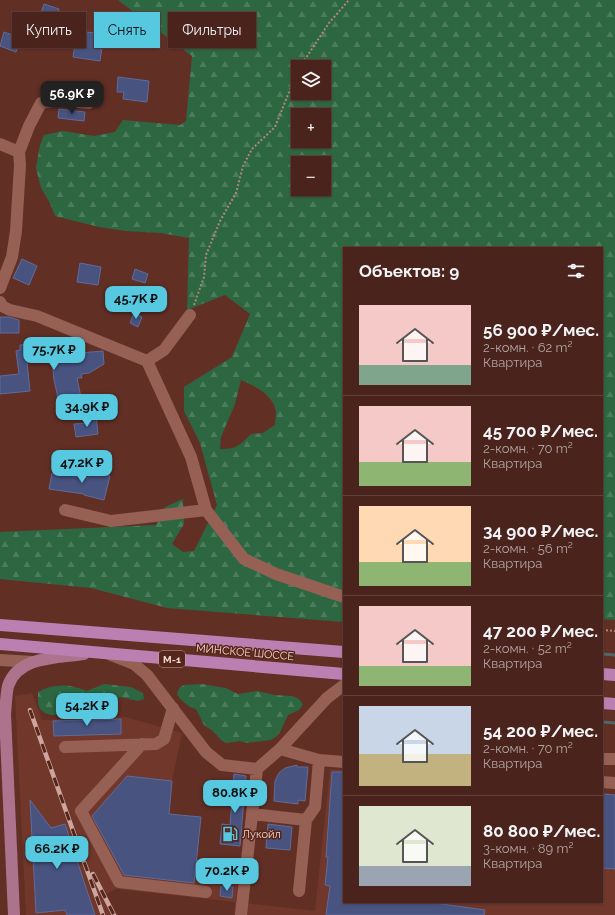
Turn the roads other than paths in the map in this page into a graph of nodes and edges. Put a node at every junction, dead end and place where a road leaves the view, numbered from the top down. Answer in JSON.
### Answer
{"nodes":[{"id":1,"x":89,"y":103,"type":"dead end"},
{"id":2,"x":0,"y":144,"type":"edge"},
{"id":3,"x":19,"y":152,"type":"junction"},
{"id":4,"x":0,"y":288,"type":"edge"},
{"id":5,"x":0,"y":302,"type":"edge"},
{"id":6,"x":190,"y":315,"type":"road end"},
{"id":7,"x":147,"y":361,"type":"junction"},
{"id":8,"x":65,"y":510,"type":"dead end"},
{"id":9,"x":206,"y":510,"type":"junction"},
{"id":10,"x":343,"y":597,"type":"edge"},
{"id":11,"x":2,"y":625,"type":"edge"},
{"id":12,"x":0,"y":644,"type":"edge"},
{"id":13,"x":101,"y":652,"type":"junction"},
{"id":14,"x":343,"y":652,"type":"edge"},
{"id":15,"x":0,"y":660,"type":"edge"},
{"id":16,"x":33,"y":662,"type":"junction"},
{"id":17,"x":343,"y":674,"type":"edge"},
{"id":18,"x":603,"y":674,"type":"edge"},
{"id":19,"x":615,"y":675,"type":"edge"},
{"id":20,"x":343,"y":686,"type":"edge"},
{"id":21,"x":0,"y":695,"type":"edge"},
{"id":22,"x":603,"y":703,"type":"edge"},
{"id":23,"x":615,"y":704,"type":"edge"},
{"id":24,"x":173,"y":708,"type":"junction"},
{"id":25,"x":3,"y":714,"type":"edge"},
{"id":26,"x":142,"y":744,"type":"junction"},
{"id":27,"x":65,"y":747,"type":"dead end"},
{"id":28,"x":280,"y":749,"type":"junction"},
{"id":29,"x":603,"y":759,"type":"edge"},
{"id":30,"x":615,"y":759,"type":"edge"},
{"id":31,"x":319,"y":760,"type":"junction"},
{"id":32,"x":343,"y":762,"type":"edge"},
{"id":33,"x":258,"y":769,"type":"junction"},
{"id":34,"x":603,"y":782,"type":"edge"},
{"id":35,"x":615,"y":783,"type":"edge"},
{"id":36,"x":252,"y":814,"type":"junction"},
{"id":37,"x":306,"y":820,"type":"junction"},
{"id":38,"x":299,"y":891,"type":"dead end"},
{"id":39,"x":206,"y":892,"type":"dead end"},
{"id":40,"x":14,"y":915,"type":"edge"},
{"id":41,"x":240,"y":915,"type":"edge"}],
"edges":[{"from":1,"to":3,"type":"street"},
{"from":2,"to":3,"type":"street"},
{"from":3,"to":4,"type":"street"},
{"from":5,"to":7,"type":"street"},
{"from":6,"to":7,"type":"street"},
{"from":7,"to":9,"type":"street"},
{"from":8,"to":9,"type":"street"},
{"from":9,"to":10,"type":"street"},
{"from":11,"to":14,"type":"highway","name":"МИНСКОЕ ШОССЕ","number":"М-1"},
{"from":12,"to":13,"type":"highway","name":"МИНСКОЕ ШОССЕ","number":"М-1"},
{"from":13,"to":16,"type":"main road"},
{"from":13,"to":17,"type":"highway","name":"МИНСКОЕ ШОССЕ","number":"М-1"},
{"from":13,"to":24,"type":"street"},
{"from":15,"to":16,"type":"street"},
{"from":16,"to":25,"type":"main road"},
{"from":18,"to":19,"type":"highway"},
{"from":20,"to":28,"type":"street"},
{"from":21,"to":25,"type":"main road"},
{"from":22,"to":23,"type":"highway"},
{"from":24,"to":26,"type":"street"},
{"from":24,"to":33,"type":"street"},
{"from":25,"to":40,"type":"main road"},
{"from":26,"to":27,"type":"street"},
{"from":26,"to":39,"type":"street"},
{"from":28,"to":31,"type":"street"},
{"from":28,"to":33,"type":"street"},
{"from":29,"to":30,"type":"street"},
{"from":31,"to":32,"type":"street"},
{"from":31,"to":37,"type":"street"},
{"from":33,"to":36,"type":"street"},
{"from":34,"to":35,"type":"street"},
{"from":36,"to":37,"type":"street"},
{"from":36,"to":41,"type":"street"},
{"from":37,"to":38,"type":"street"}]}
